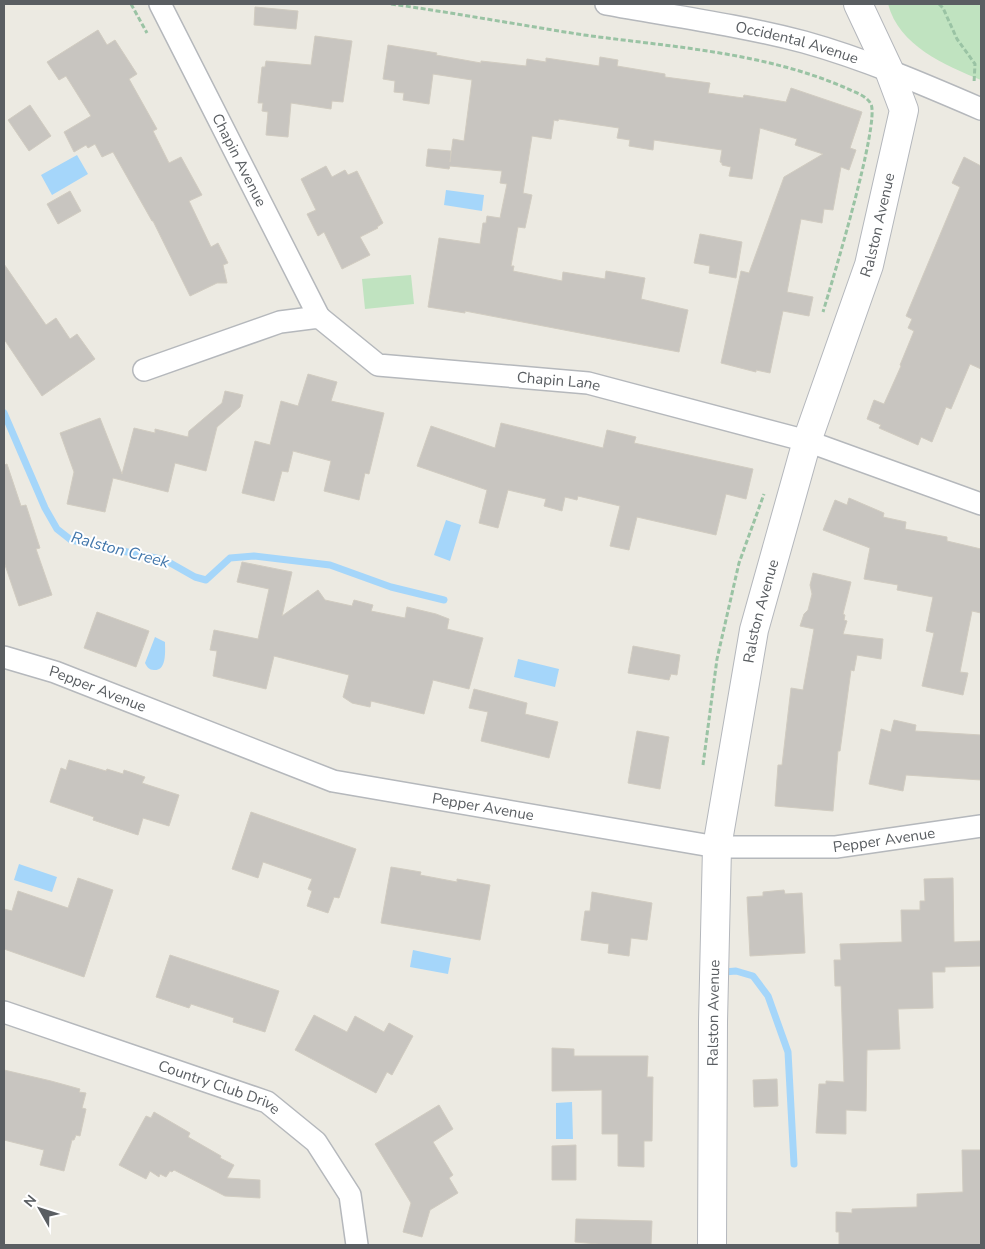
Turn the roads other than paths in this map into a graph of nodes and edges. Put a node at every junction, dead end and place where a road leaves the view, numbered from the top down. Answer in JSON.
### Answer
{"nodes":[{"id":1,"x":160,"y":4,"type":"edge"},
{"id":2,"x":606,"y":4,"type":"edge"},
{"id":3,"x":858,"y":4,"type":"edge"},
{"id":4,"x":889,"y":70,"type":"junction"},
{"id":5,"x":978,"y":108,"type":"edge"},
{"id":6,"x":319,"y":317,"type":"junction"},
{"id":7,"x":144,"y":370,"type":"dead end"},
{"id":8,"x":807,"y":441,"type":"junction"},
{"id":9,"x":981,"y":504,"type":"edge"},
{"id":10,"x":4,"y":657,"type":"edge"},
{"id":11,"x":981,"y":826,"type":"edge"},
{"id":12,"x":717,"y":847,"type":"junction"},
{"id":13,"x":4,"y":1012,"type":"edge"},
{"id":14,"x":357,"y":1245,"type":"edge"},
{"id":15,"x":712,"y":1245,"type":"edge"}],
"edges":[{"from":1,"to":6,"type":"street","name":"Chapin Avenue"},
{"from":2,"to":4,"type":"street","name":"Occidental Avenue"},
{"from":3,"to":4,"type":"street","name":"Ralston Avenue"},
{"from":4,"to":5,"type":"street","name":"Occidental Avenue"},
{"from":4,"to":8,"type":"street","name":"Ralston Avenue"},
{"from":6,"to":7,"type":"street"},
{"from":6,"to":8,"type":"street","name":"Chapin Lane"},
{"from":8,"to":9,"type":"street","name":"Chapin Lane"},
{"from":8,"to":12,"type":"street","name":"Ralston Avenue"},
{"from":10,"to":12,"type":"street","name":"Pepper Avenue"},
{"from":11,"to":12,"type":"street","name":"Pepper Avenue"},
{"from":12,"to":15,"type":"street","name":"Ralston Avenue"},
{"from":13,"to":14,"type":"street","name":"Country Club Drive"}]}
